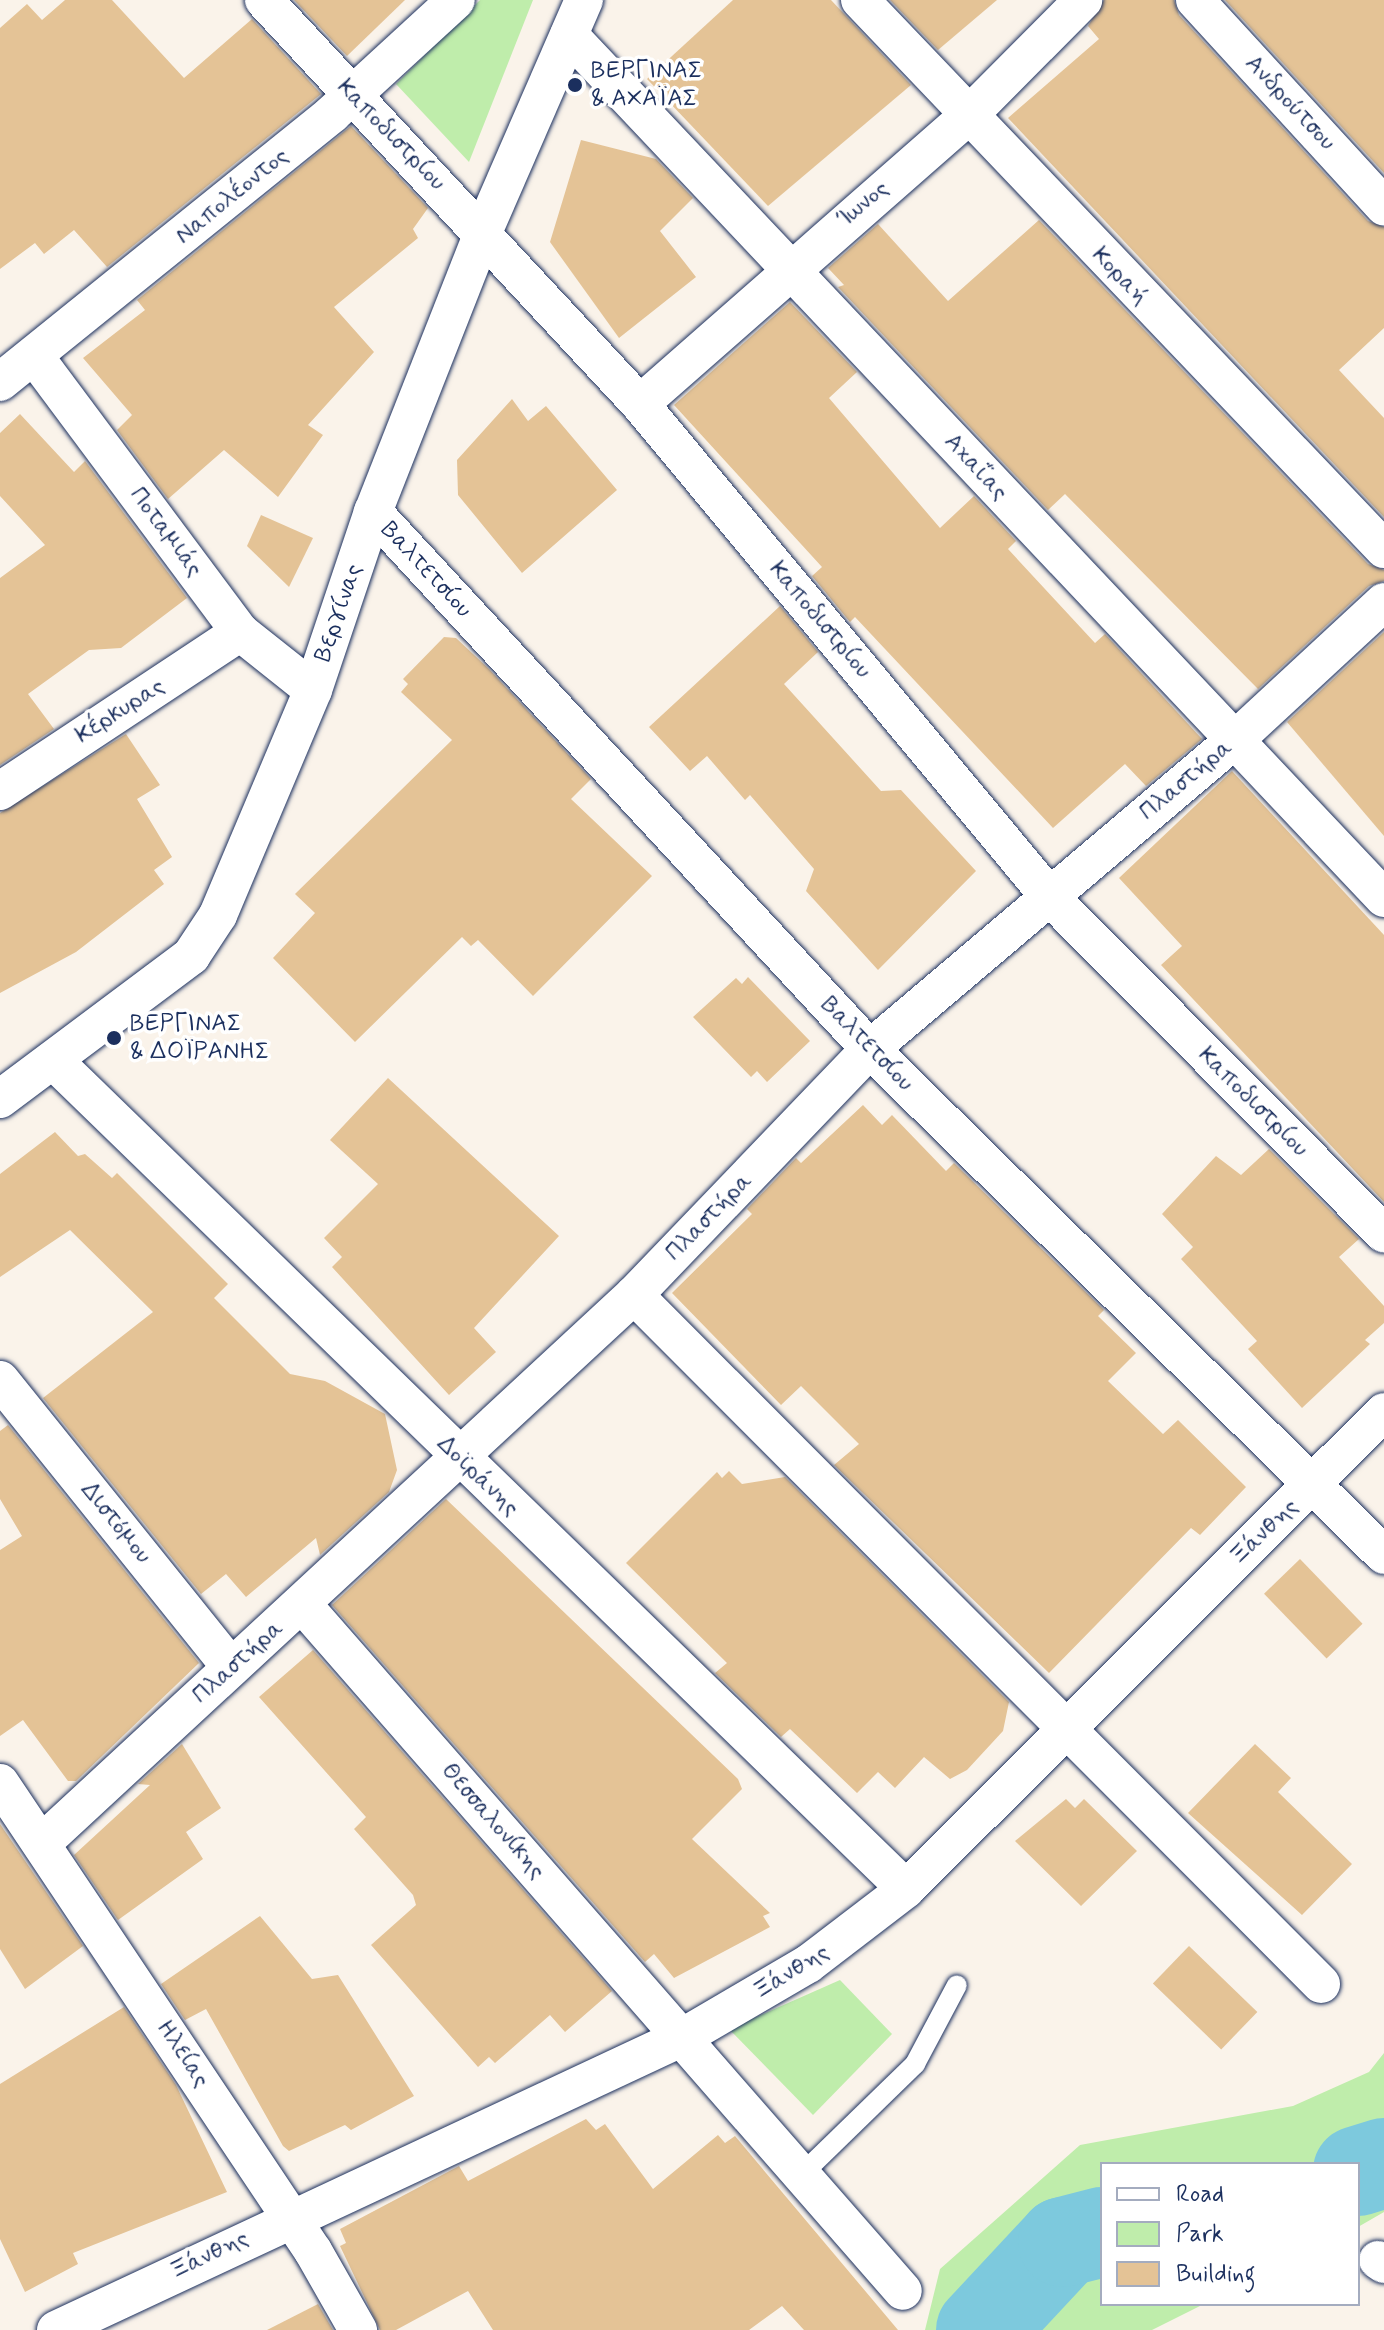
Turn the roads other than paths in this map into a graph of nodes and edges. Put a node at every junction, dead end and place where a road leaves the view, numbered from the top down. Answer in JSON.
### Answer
{"nodes":[{"id":1,"x":264,"y":0,"type":"edge"},
{"id":2,"x":456,"y":0,"type":"edge"},
{"id":3,"x":584,"y":0,"type":"edge"},
{"id":4,"x":860,"y":0,"type":"edge"},
{"id":5,"x":1083,"y":0,"type":"edge"},
{"id":6,"x":1195,"y":0,"type":"edge"},
{"id":7,"x":569,"y":35,"type":"junction"},
{"id":8,"x":352,"y":96,"type":"junction"},
{"id":9,"x":967,"y":117,"type":"junction"},
{"id":10,"x":1384,"y":206,"type":"edge"},
{"id":11,"x":484,"y":230,"type":"junction"},
{"id":12,"x":788,"y":267,"type":"junction"},
{"id":13,"x":35,"y":357,"type":"junction"},
{"id":14,"x":0,"y":382,"type":"edge"},
{"id":15,"x":640,"y":404,"type":"junction"},
{"id":16,"x":373,"y":512,"type":"junction"},
{"id":17,"x":1384,"y":549,"type":"edge"},
{"id":18,"x":1384,"y":602,"type":"edge"},
{"id":19,"x":240,"y":632,"type":"junction"},
{"id":20,"x":313,"y":690,"type":"junction"},
{"id":21,"x":1235,"y":740,"type":"junction"},
{"id":22,"x":0,"y":791,"type":"edge"},
{"id":23,"x":1048,"y":895,"type":"junction"},
{"id":24,"x":1384,"y":898,"type":"edge"},
{"id":25,"x":870,"y":1049,"type":"junction"},
{"id":26,"x":53,"y":1060,"type":"junction"},
{"id":27,"x":0,"y":1099,"type":"edge"},
{"id":28,"x":1384,"y":1233,"type":"edge"},
{"id":29,"x":634,"y":1295,"type":"junction"},
{"id":30,"x":0,"y":1380,"type":"edge"},
{"id":31,"x":1384,"y":1412,"type":"edge"},
{"id":32,"x":459,"y":1457,"type":"junction"},
{"id":33,"x":1316,"y":1482,"type":"junction"},
{"id":34,"x":1384,"y":1555,"type":"edge"},
{"id":35,"x":303,"y":1605,"type":"junction"},
{"id":36,"x":231,"y":1667,"type":"junction"},
{"id":37,"x":1062,"y":1726,"type":"junction"},
{"id":38,"x":0,"y":1783,"type":"edge"},
{"id":39,"x":42,"y":1843,"type":"junction"},
{"id":40,"x":906,"y":1889,"type":"junction"},
{"id":41,"x":1321,"y":1984,"type":"dead end"},
{"id":42,"x":957,"y":1985,"type":"dead end"},
{"id":43,"x":683,"y":2037,"type":"junction"},
{"id":44,"x":802,"y":2174,"type":"junction"},
{"id":45,"x":287,"y":2218,"type":"junction"},
{"id":46,"x":903,"y":2291,"type":"dead end"},
{"id":47,"x":56,"y":2330,"type":"edge"},
{"id":48,"x":358,"y":2330,"type":"edge"}],
"edges":[{"from":1,"to":8,"type":"street","name":"Καποδιστρίου"},
{"from":2,"to":8,"type":"street","name":"Ναπολέοντος"},
{"from":3,"to":7,"type":"street","name":"Βεργίνας"},
{"from":4,"to":9,"type":"street","name":"Κοραή"},
{"from":5,"to":9,"type":"street","name":"Ίωνος"},
{"from":6,"to":10,"type":"street","name":"Ανδρούτσου"},
{"from":7,"to":11,"type":"street","name":"Βεργίνας"},
{"from":7,"to":12,"type":"street","name":"Αχαΐας"},
{"from":8,"to":11,"type":"street","name":"Καποδιστρίου"},
{"from":8,"to":13,"type":"street","name":"Ναπολέοντος"},
{"from":9,"to":12,"type":"street","name":"Ίωνος"},
{"from":9,"to":17,"type":"street","name":"Κοραή"},
{"from":11,"to":15,"type":"street","name":"Καποδιστρίου"},
{"from":11,"to":16,"type":"street","name":"Βεργίνας"},
{"from":12,"to":15,"type":"street","name":"Ίωνος"},
{"from":12,"to":21,"type":"street","name":"Αχαΐας"},
{"from":13,"to":14,"type":"street","name":"Ναπολέοντος"},
{"from":13,"to":19,"type":"street","name":"Ποταμιάς"},
{"from":15,"to":23,"type":"street","name":"Καποδιστρίου"},
{"from":16,"to":20,"type":"street","name":"Βεργίνας"},
{"from":16,"to":25,"type":"street","name":"Βαλτετσίου"},
{"from":18,"to":21,"type":"street","name":"Πλαστήρα"},
{"from":19,"to":20,"type":"street","name":"Ποταμιάς"},
{"from":19,"to":22,"type":"street","name":"Κέρκυρας"},
{"from":20,"to":26,"type":"street","name":"Βεργίνας"},
{"from":21,"to":23,"type":"street","name":"Πλαστήρα"},
{"from":21,"to":24,"type":"street","name":"Αχαΐας"},
{"from":23,"to":25,"type":"street","name":"Πλαστήρα"},
{"from":23,"to":28,"type":"street","name":"Καποδιστρίου"},
{"from":25,"to":29,"type":"street","name":"Πλαστήρα"},
{"from":25,"to":33,"type":"street","name":"Βαλτετσίου"},
{"from":26,"to":27,"type":"street","name":"Βεργίνας"},
{"from":26,"to":32,"type":"street","name":"Δοϊράνης"},
{"from":29,"to":32,"type":"street","name":"Πλαστήρα"},
{"from":29,"to":37,"type":"street"},
{"from":30,"to":36,"type":"street","name":"Διστόμου"},
{"from":31,"to":33,"type":"street","name":"Ξάνθης"},
{"from":32,"to":35,"type":"street","name":"Πλαστήρα"},
{"from":32,"to":40,"type":"street","name":"Δοϊράνης"},
{"from":33,"to":34,"type":"street","name":"Βαλτετσίου"},
{"from":33,"to":37,"type":"street","name":"Ξάνθης"},
{"from":35,"to":36,"type":"street","name":"Πλαστήρα"},
{"from":35,"to":43,"type":"street","name":"Θεσσαλονίκης"},
{"from":36,"to":39,"type":"street","name":"Πλαστήρα"},
{"from":37,"to":40,"type":"street","name":"Ξάνθης"},
{"from":37,"to":41,"type":"street"},
{"from":38,"to":39,"type":"street","name":"Ηλείας"},
{"from":39,"to":45,"type":"street","name":"Ηλείας"},
{"from":40,"to":43,"type":"street","name":"Ξάνθης"},
{"from":42,"to":44,"type":"lane"},
{"from":43,"to":44,"type":"street","name":"Θεσσαλονίκης"},
{"from":43,"to":45,"type":"street","name":"Ξάνθης"},
{"from":44,"to":46,"type":"street","name":"Θεσσαλονίκης"},
{"from":45,"to":47,"type":"street","name":"Ξάνθης"},
{"from":45,"to":48,"type":"street","name":"Ηλείας"}]}
